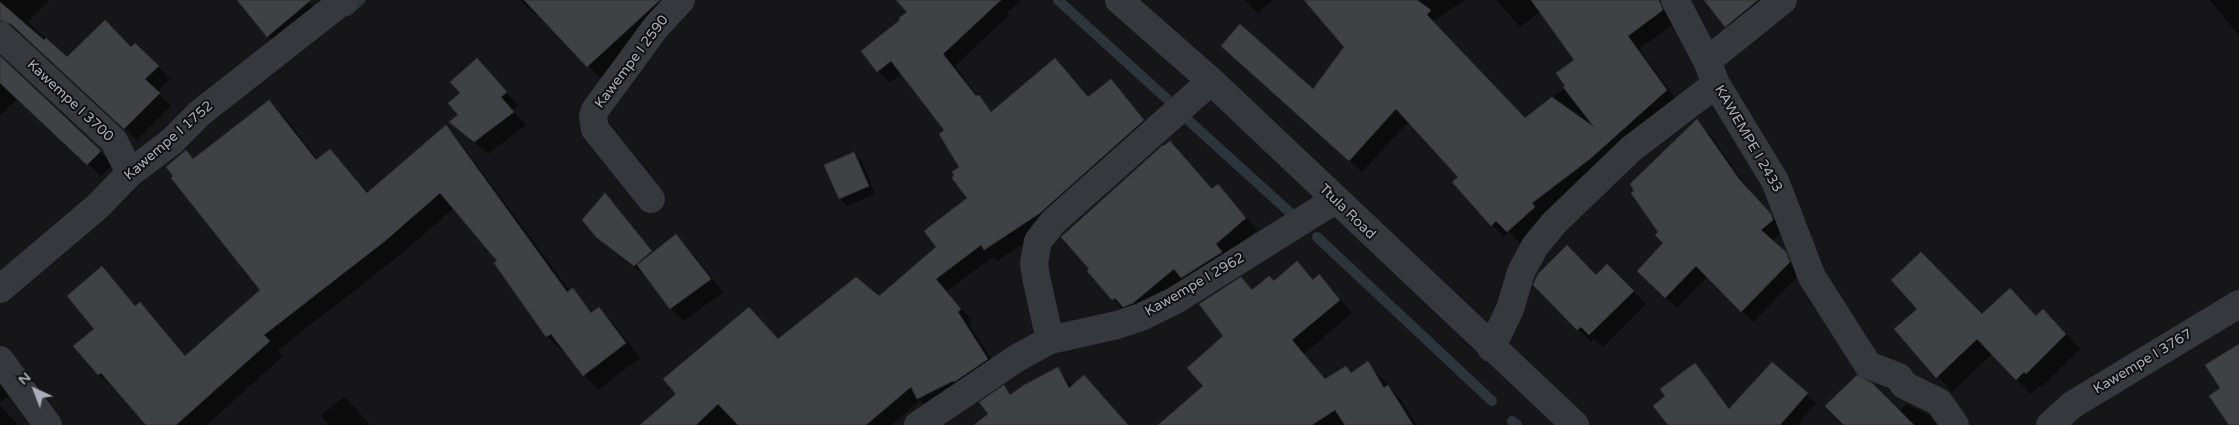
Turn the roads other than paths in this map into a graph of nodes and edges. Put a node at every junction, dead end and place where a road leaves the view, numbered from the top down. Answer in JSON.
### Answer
{"nodes":[{"id":1,"x":344,"y":0,"type":"edge"},
{"id":2,"x":682,"y":0,"type":"edge"},
{"id":3,"x":1119,"y":0,"type":"edge"},
{"id":4,"x":1674,"y":0,"type":"edge"},
{"id":5,"x":1783,"y":0,"type":"edge"},
{"id":6,"x":0,"y":35,"type":"edge"},
{"id":7,"x":1711,"y":73,"type":"junction"},
{"id":8,"x":1211,"y":81,"type":"junction"},
{"id":9,"x":130,"y":173,"type":"junction"},
{"id":10,"x":651,"y":199,"type":"dead end"},
{"id":11,"x":1335,"y":200,"type":"junction"},
{"id":12,"x":0,"y":289,"type":"edge"},
{"id":13,"x":2239,"y":304,"type":"edge"},
{"id":14,"x":1050,"y":340,"type":"junction"},
{"id":15,"x":1491,"y":348,"type":"junction"},
{"id":16,"x":0,"y":360,"type":"edge"},
{"id":17,"x":48,"y":425,"type":"edge"},
{"id":18,"x":918,"y":425,"type":"edge"},
{"id":19,"x":1575,"y":425,"type":"edge"},
{"id":20,"x":1955,"y":425,"type":"edge"},
{"id":21,"x":2050,"y":425,"type":"edge"}],
"edges":[{"from":1,"to":9,"type":"street","name":"Kawempe I 1752"},
{"from":2,"to":10,"type":"street","name":"Kawempe I 2590"},
{"from":3,"to":8,"type":"street","name":"Ttula Road"},
{"from":4,"to":7,"type":"street","name":"KAWEMPE I 2433"},
{"from":5,"to":7,"type":"street"},
{"from":6,"to":9,"type":"street","name":"Kawempe I 3700"},
{"from":7,"to":15,"type":"street"},
{"from":7,"to":20,"type":"street","name":"KAWEMPE I 2433"},
{"from":8,"to":11,"type":"street","name":"Ttula Road"},
{"from":8,"to":14,"type":"street"},
{"from":9,"to":12,"type":"street","name":"Kawempe I 1752"},
{"from":11,"to":14,"type":"street","name":"Kawempe I 2962"},
{"from":11,"to":15,"type":"street","name":"Ttula Road"},
{"from":13,"to":21,"type":"street","name":"Kawempe I 3767"},
{"from":14,"to":18,"type":"street","name":"Kawempe I 2962"},
{"from":15,"to":19,"type":"street","name":"Ttula Road"},
{"from":16,"to":17,"type":"street"}]}
